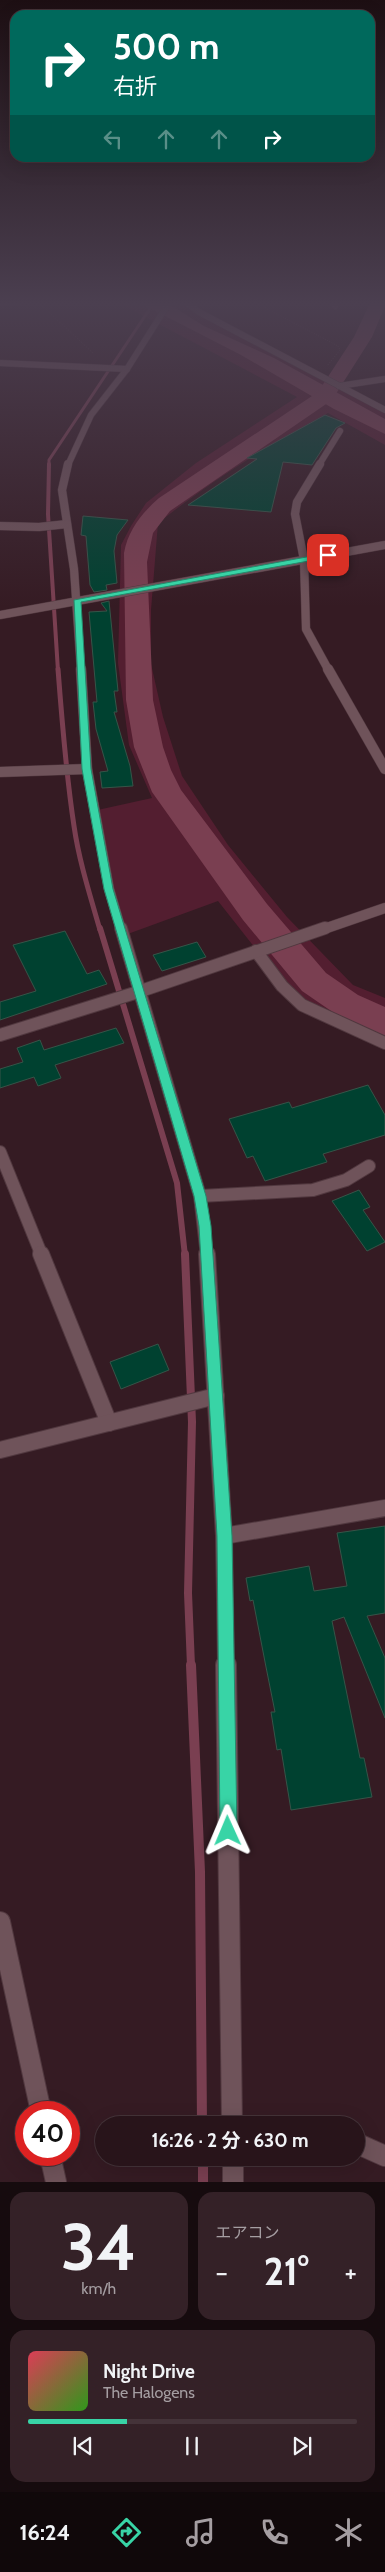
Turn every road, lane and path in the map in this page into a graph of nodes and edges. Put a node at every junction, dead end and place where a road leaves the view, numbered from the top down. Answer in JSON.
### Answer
{"nodes":[{"id":1,"x":101,"y":403,"type":"edge"},
{"id":2,"x":371,"y":403,"type":"edge"},
{"id":3,"x":385,"y":410,"type":"edge"},
{"id":4,"x":340,"y":430,"type":"dead end"},
{"id":5,"x":68,"y":524,"type":"junction"},
{"id":6,"x":0,"y":526,"type":"edge"},
{"id":7,"x":385,"y":545,"type":"edge"},
{"id":8,"x":304,"y":560,"type":"junction"},
{"id":9,"x":77,"y":600,"type":"junction"},
{"id":10,"x":0,"y":615,"type":"edge"},
{"id":11,"x":87,"y":769,"type":"junction"},
{"id":12,"x":385,"y":769,"type":"edge"},
{"id":13,"x":0,"y":772,"type":"edge"},
{"id":14,"x":385,"y":908,"type":"edge"},
{"id":15,"x":256,"y":951,"type":"junction"},
{"id":16,"x":138,"y":992,"type":"junction"},
{"id":17,"x":0,"y":1035,"type":"edge"},
{"id":18,"x":385,"y":1043,"type":"edge"},
{"id":19,"x":0,"y":1152,"type":"edge"},
{"id":20,"x":369,"y":1166,"type":"dead end"},
{"id":21,"x":200,"y":1196,"type":"junction"},
{"id":22,"x":216,"y":1396,"type":"junction"},
{"id":23,"x":109,"y":1422,"type":"junction"},
{"id":24,"x":0,"y":1450,"type":"edge"},
{"id":25,"x":385,"y":1508,"type":"edge"},
{"id":26,"x":224,"y":1536,"type":"junction"},
{"id":27,"x":0,"y":1922,"type":"edge"},
{"id":28,"x":39,"y":2101,"type":"edge"},
{"id":29,"x":232,"y":2116,"type":"edge"},
{"id":30,"x":365,"y":2147,"type":"edge"},
{"id":31,"x":382,"y":2153,"type":"edge"},
{"id":32,"x":52,"y":2166,"type":"edge"},
{"id":33,"x":233,"y":2166,"type":"edge"},
{"id":34,"x":56,"y":2182,"type":"edge"},
{"id":35,"x":233,"y":2182,"type":"edge"}],
"edges":[{"from":1,"to":5,"type":"street"},
{"from":2,"to":3,"type":"street"},
{"from":4,"to":8,"type":"street"},
{"from":5,"to":6,"type":"street"},
{"from":5,"to":9,"type":"street"},
{"from":7,"to":8,"type":"street"},
{"from":8,"to":9,"type":"street"},
{"from":8,"to":12,"type":"street"},
{"from":9,"to":10,"type":"street"},
{"from":9,"to":11,"type":"street"},
{"from":11,"to":13,"type":"street"},
{"from":11,"to":16,"type":"street"},
{"from":14,"to":15,"type":"street"},
{"from":15,"to":16,"type":"street"},
{"from":15,"to":18,"type":"street"},
{"from":16,"to":17,"type":"street"},
{"from":16,"to":21,"type":"street"},
{"from":19,"to":23,"type":"street"},
{"from":20,"to":21,"type":"street"},
{"from":21,"to":22,"type":"street"},
{"from":22,"to":23,"type":"street"},
{"from":22,"to":26,"type":"street"},
{"from":23,"to":24,"type":"street"},
{"from":25,"to":26,"type":"street"},
{"from":26,"to":29,"type":"street"},
{"from":27,"to":28,"type":"street"},
{"from":30,"to":31,"type":"street"},
{"from":32,"to":34,"type":"street"},
{"from":33,"to":35,"type":"street"}]}
